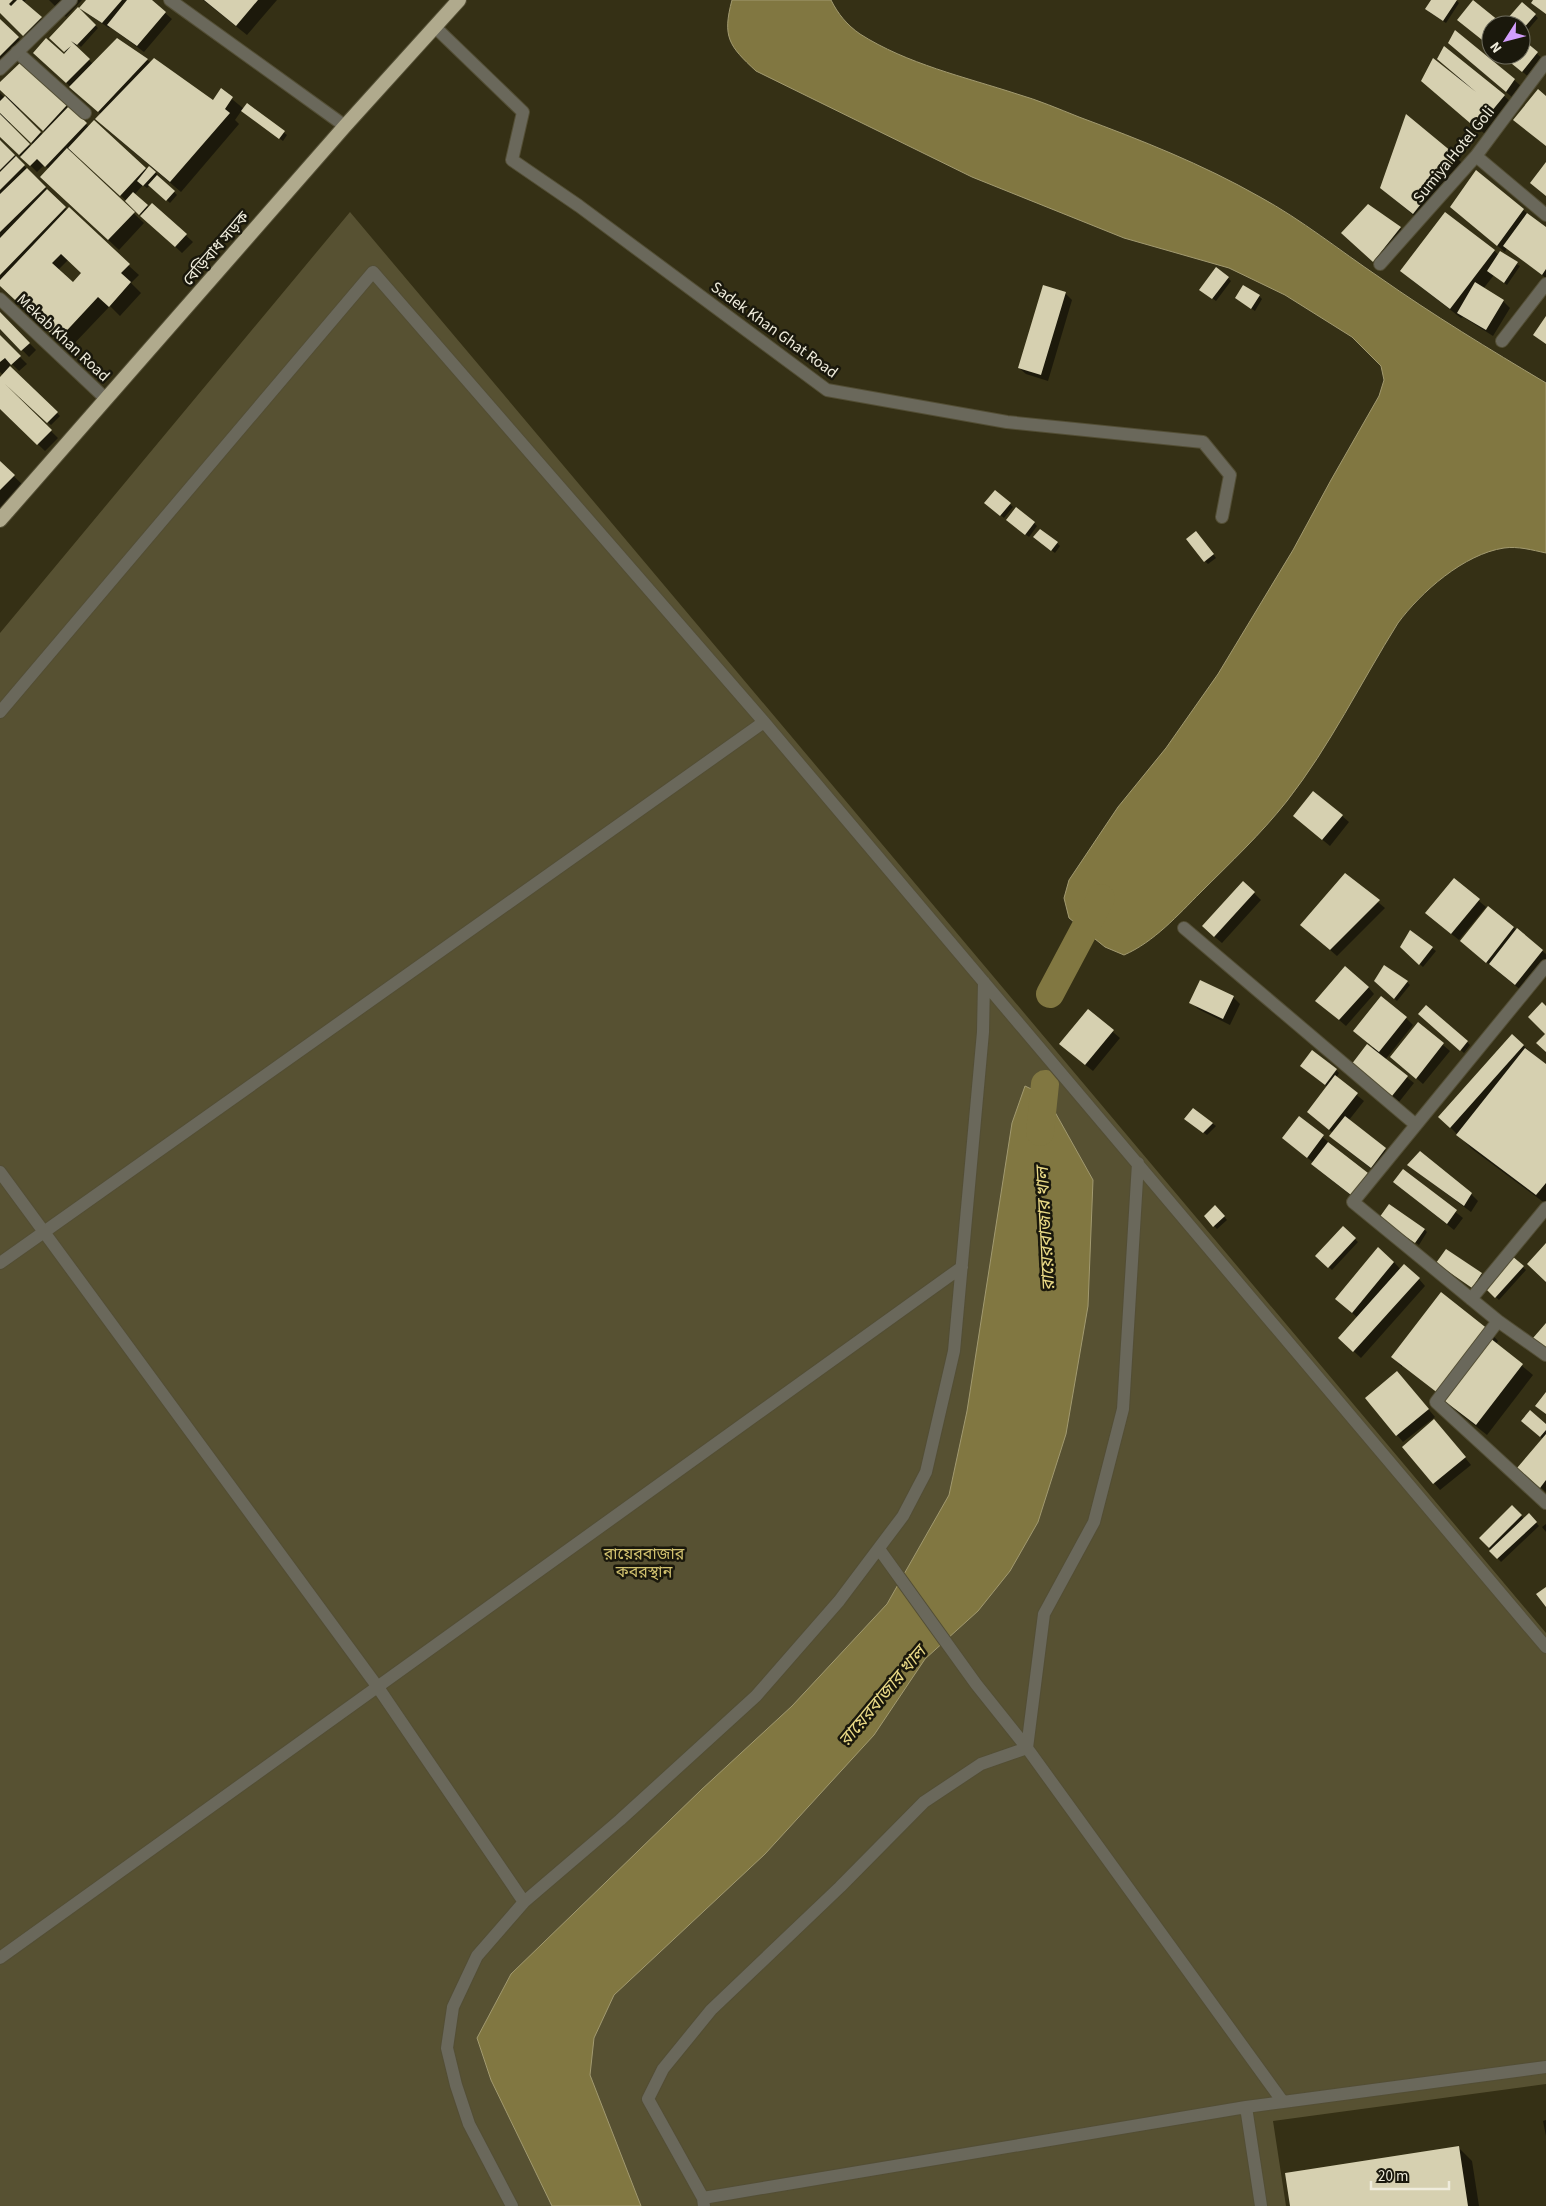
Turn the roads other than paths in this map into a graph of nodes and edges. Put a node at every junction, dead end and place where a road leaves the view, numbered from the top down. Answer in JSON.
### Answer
{"nodes":[{"id":1,"x":72,"y":0,"type":"edge"},
{"id":2,"x":170,"y":0,"type":"edge"},
{"id":3,"x":459,"y":0,"type":"edge"},
{"id":4,"x":436,"y":28,"type":"junction"},
{"id":5,"x":17,"y":52,"type":"junction"},
{"id":6,"x":1546,"y":62,"type":"edge"},
{"id":7,"x":0,"y":68,"type":"edge"},
{"id":8,"x":85,"y":113,"type":"dead end"},
{"id":9,"x":345,"y":126,"type":"junction"},
{"id":10,"x":1476,"y":156,"type":"junction"},
{"id":11,"x":1546,"y":215,"type":"edge"},
{"id":12,"x":1380,"y":264,"type":"dead end"},
{"id":13,"x":1546,"y":284,"type":"edge"},
{"id":14,"x":0,"y":299,"type":"edge"},
{"id":15,"x":1502,"y":341,"type":"dead end"},
{"id":16,"x":106,"y":399,"type":"junction"},
{"id":17,"x":1222,"y":517,"type":"dead end"},
{"id":18,"x":0,"y":520,"type":"edge"},
{"id":19,"x":0,"y":712,"type":"edge"},
{"id":20,"x":764,"y":722,"type":"junction"},
{"id":21,"x":1184,"y":928,"type":"dead end"},
{"id":22,"x":1546,"y":966,"type":"edge"},
{"id":23,"x":984,"y":982,"type":"junction"},
{"id":24,"x":1416,"y":1124,"type":"junction"},
{"id":25,"x":1138,"y":1163,"type":"junction"},
{"id":26,"x":0,"y":1172,"type":"edge"},
{"id":27,"x":1546,"y":1208,"type":"edge"},
{"id":28,"x":44,"y":1232,"type":"junction"},
{"id":29,"x":0,"y":1263,"type":"edge"},
{"id":30,"x":962,"y":1266,"type":"junction"},
{"id":31,"x":1471,"y":1299,"type":"junction"},
{"id":32,"x":1498,"y":1321,"type":"junction"},
{"id":33,"x":1546,"y":1355,"type":"edge"},
{"id":34,"x":1546,"y":1503,"type":"edge"},
{"id":35,"x":879,"y":1549,"type":"junction"},
{"id":36,"x":1546,"y":1647,"type":"edge"},
{"id":37,"x":377,"y":1686,"type":"junction"},
{"id":38,"x":1027,"y":1748,"type":"junction"},
{"id":39,"x":524,"y":1902,"type":"junction"},
{"id":40,"x":0,"y":1958,"type":"edge"},
{"id":41,"x":1546,"y":2067,"type":"edge"},
{"id":42,"x":1283,"y":2102,"type":"junction"},
{"id":43,"x":1246,"y":2107,"type":"junction"},
{"id":44,"x":703,"y":2202,"type":"edge"},
{"id":45,"x":512,"y":2206,"type":"edge"},
{"id":46,"x":1261,"y":2206,"type":"edge"}],
"edges":[{"from":1,"to":5,"type":"street"},
{"from":2,"to":9,"type":"street"},
{"from":3,"to":4,"type":"highway","name":"বেড়িবাধ সড়ক"},
{"from":4,"to":9,"type":"highway","name":"বেড়িবাধ সড়ক"},
{"from":4,"to":17,"type":"street","name":"Sadek Khan Ghat Road"},
{"from":5,"to":7,"type":"street"},
{"from":5,"to":8,"type":"street"},
{"from":6,"to":10,"type":"street","name":"Sumiya Hotel Goli"},
{"from":9,"to":16,"type":"highway","name":"বেড়িবাধ সড়ক"},
{"from":10,"to":11,"type":"street"},
{"from":10,"to":12,"type":"street","name":"Sumiya Hotel Goli"},
{"from":13,"to":15,"type":"street"},
{"from":14,"to":16,"type":"street","name":"Mekab Khan Road"},
{"from":16,"to":18,"type":"highway","name":"বেড়িবাধ সড়ক"},
{"from":19,"to":20,"type":"street"},
{"from":20,"to":23,"type":"street"},
{"from":20,"to":28,"type":"street"},
{"from":21,"to":24,"type":"street"},
{"from":22,"to":24,"type":"street"},
{"from":23,"to":25,"type":"street"},
{"from":23,"to":30,"type":"street"},
{"from":24,"to":31,"type":"street"},
{"from":25,"to":36,"type":"street"},
{"from":25,"to":38,"type":"street"},
{"from":26,"to":28,"type":"street"},
{"from":27,"to":31,"type":"street"},
{"from":28,"to":29,"type":"street"},
{"from":28,"to":37,"type":"street"},
{"from":30,"to":35,"type":"street"},
{"from":30,"to":37,"type":"street"},
{"from":31,"to":32,"type":"street"},
{"from":32,"to":33,"type":"street"},
{"from":32,"to":34,"type":"street"},
{"from":35,"to":38,"type":"street"},
{"from":35,"to":39,"type":"street"},
{"from":37,"to":39,"type":"street"},
{"from":37,"to":40,"type":"street"},
{"from":38,"to":42,"type":"street"},
{"from":38,"to":44,"type":"street"},
{"from":39,"to":45,"type":"street"},
{"from":41,"to":42,"type":"street"},
{"from":42,"to":43,"type":"street"},
{"from":43,"to":44,"type":"street"},
{"from":43,"to":46,"type":"street"}]}
